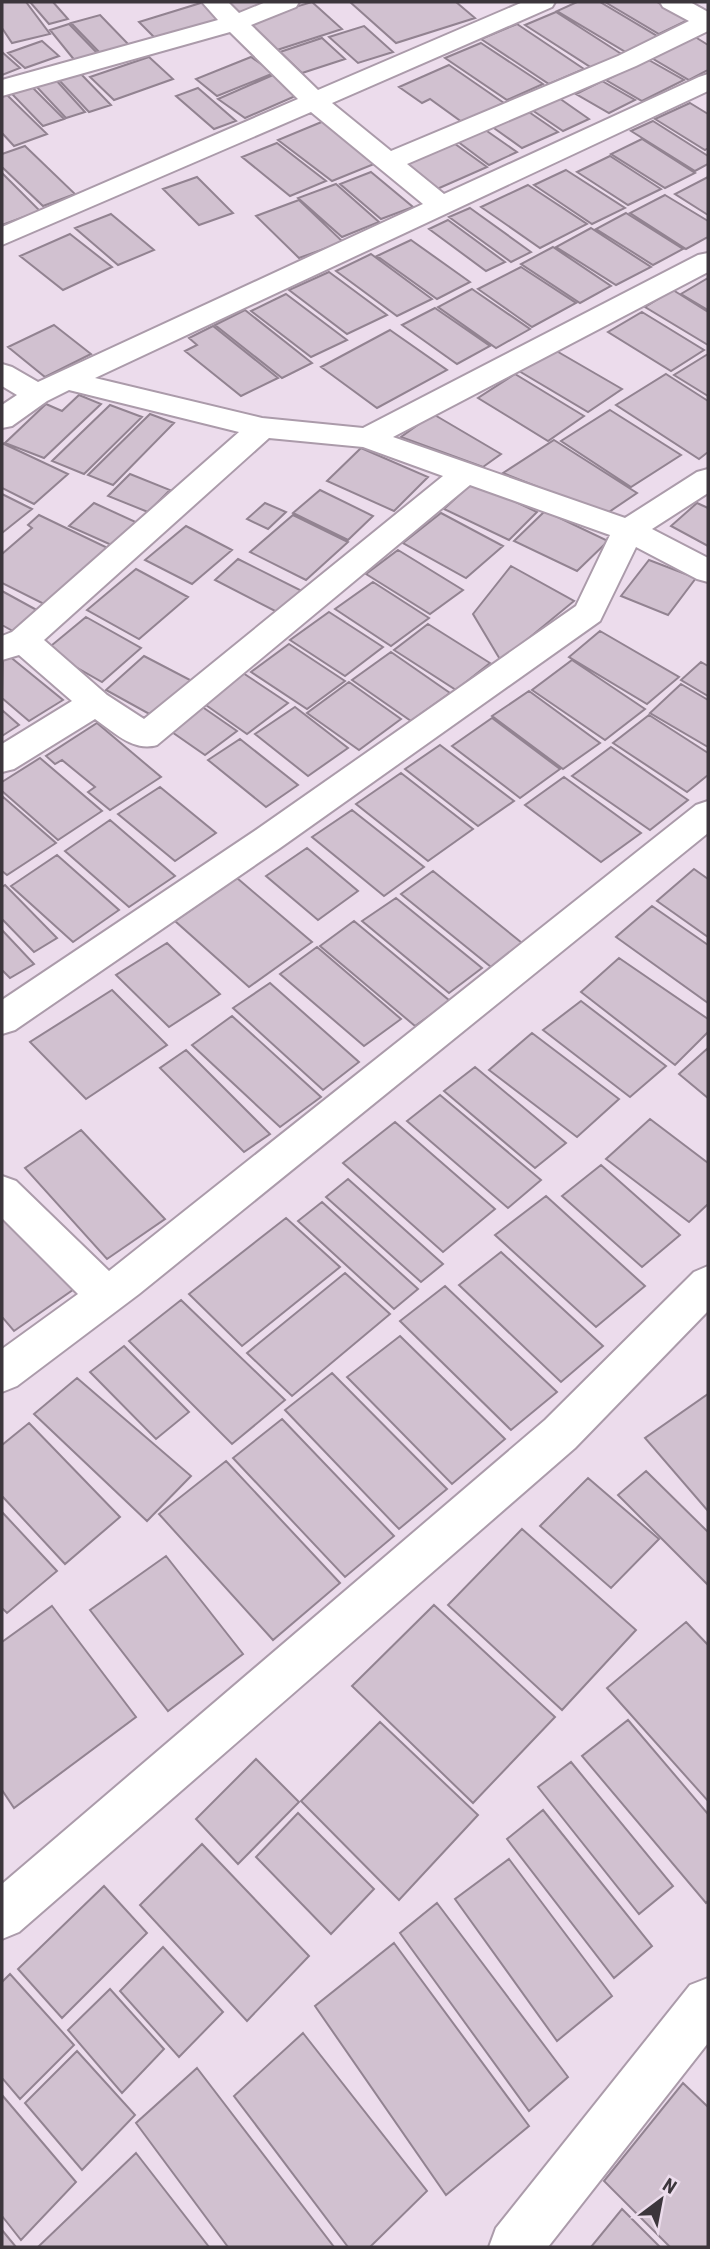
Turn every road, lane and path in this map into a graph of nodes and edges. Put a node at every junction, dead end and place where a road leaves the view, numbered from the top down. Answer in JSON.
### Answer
{"nodes":[{"id":1,"x":214,"y":2,"type":"edge"},
{"id":2,"x":287,"y":2,"type":"edge"},
{"id":3,"x":543,"y":2,"type":"edge"},
{"id":4,"x":673,"y":2,"type":"edge"},
{"id":5,"x":237,"y":22,"type":"junction"},
{"id":6,"x":708,"y":22,"type":"edge"},
{"id":7,"x":708,"y":82,"type":"edge"},
{"id":8,"x":2,"y":88,"type":"edge"},
{"id":9,"x":314,"y":102,"type":"junction"},
{"id":10,"x":389,"y":162,"type":"junction"},
{"id":11,"x":443,"y":207,"type":"junction"},
{"id":12,"x":2,"y":237,"type":"edge"},
{"id":13,"x":708,"y":261,"type":"edge"},
{"id":14,"x":2,"y":373,"type":"edge"},
{"id":15,"x":69,"y":381,"type":"junction"},
{"id":16,"x":37,"y":394,"type":"junction"},
{"id":17,"x":2,"y":419,"type":"edge"},
{"id":18,"x":262,"y":428,"type":"junction"},
{"id":19,"x":367,"y":438,"type":"junction"},
{"id":20,"x":467,"y":472,"type":"junction"},
{"id":21,"x":708,"y":479,"type":"edge"},
{"id":22,"x":628,"y":530,"type":"junction"},
{"id":23,"x":708,"y":571,"type":"edge"},
{"id":24,"x":12,"y":645,"type":"edge"},
{"id":25,"x":95,"y":703,"type":"junction"},
{"id":26,"x":2,"y":760,"type":"edge"},
{"id":27,"x":708,"y":814,"type":"edge"},
{"id":28,"x":2,"y":1019,"type":"edge"},
{"id":29,"x":2,"y":1194,"type":"edge"},
{"id":30,"x":708,"y":1284,"type":"edge"},
{"id":31,"x":107,"y":1296,"type":"junction"},
{"id":32,"x":2,"y":1373,"type":"edge"},
{"id":33,"x":2,"y":1914,"type":"edge"},
{"id":34,"x":708,"y":2003,"type":"edge"},
{"id":35,"x":515,"y":2247,"type":"edge"}],
"edges":[{"from":1,"to":5,"type":"street"},
{"from":2,"to":5,"type":"street"},
{"from":3,"to":9,"type":"street"},
{"from":4,"to":6,"type":"street"},
{"from":5,"to":8,"type":"street"},
{"from":5,"to":9,"type":"street"},
{"from":6,"to":10,"type":"street"},
{"from":7,"to":11,"type":"street"},
{"from":9,"to":10,"type":"street"},
{"from":9,"to":12,"type":"street"},
{"from":10,"to":11,"type":"street"},
{"from":11,"to":15,"type":"street"},
{"from":13,"to":19,"type":"street"},
{"from":14,"to":16,"type":"street"},
{"from":15,"to":16,"type":"street"},
{"from":15,"to":18,"type":"street"},
{"from":16,"to":17,"type":"street"},
{"from":18,"to":19,"type":"street"},
{"from":18,"to":24,"type":"street"},
{"from":19,"to":20,"type":"street"},
{"from":20,"to":22,"type":"street"},
{"from":20,"to":25,"type":"street"},
{"from":21,"to":22,"type":"street"},
{"from":22,"to":23,"type":"street"},
{"from":22,"to":28,"type":"street"},
{"from":24,"to":25,"type":"street"},
{"from":25,"to":26,"type":"street"},
{"from":27,"to":31,"type":"street"},
{"from":29,"to":31,"type":"street"},
{"from":30,"to":33,"type":"street"},
{"from":31,"to":32,"type":"street"},
{"from":34,"to":35,"type":"street"}]}
